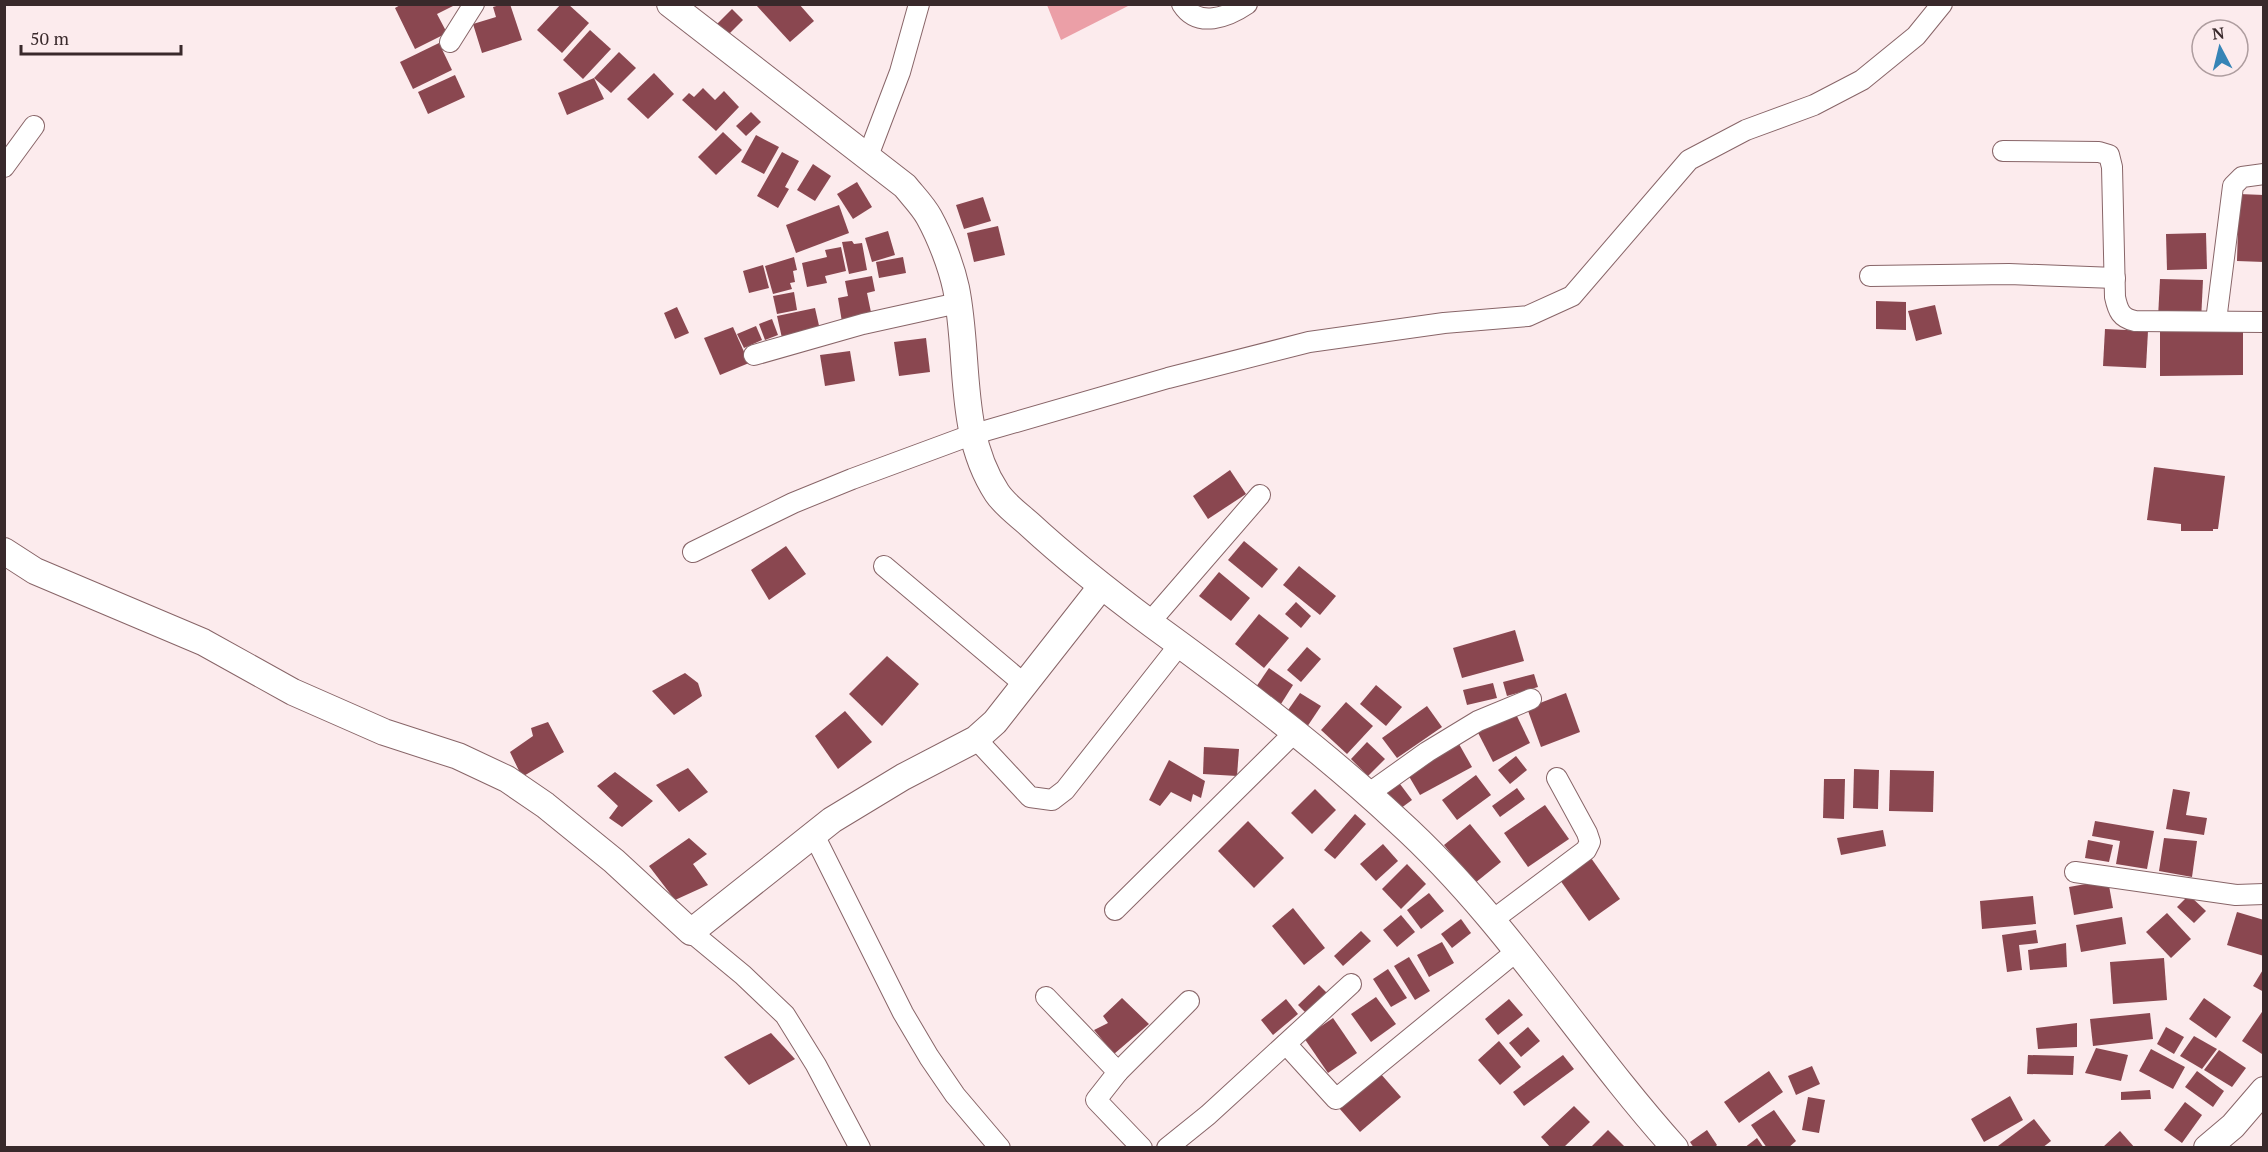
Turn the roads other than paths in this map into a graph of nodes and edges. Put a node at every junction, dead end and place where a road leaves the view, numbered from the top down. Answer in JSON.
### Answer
{"nodes":[{"id":1,"x":474,"y":4,"type":"edge"},
{"id":2,"x":919,"y":4,"type":"edge"},
{"id":3,"x":1182,"y":4,"type":"edge"},
{"id":4,"x":1247,"y":4,"type":"edge"},
{"id":5,"x":1942,"y":4,"type":"edge"},
{"id":6,"x":679,"y":7,"type":"edge"},
{"id":7,"x":450,"y":42,"type":"dead end"},
{"id":8,"x":34,"y":126,"type":"dead end"},
{"id":9,"x":2003,"y":151,"type":"dead end"},
{"id":10,"x":868,"y":156,"type":"junction"},
{"id":11,"x":4,"y":167,"type":"edge"},
{"id":12,"x":2264,"y":174,"type":"edge"},
{"id":13,"x":1870,"y":276,"type":"dead end"},
{"id":14,"x":2115,"y":278,"type":"junction"},
{"id":15,"x":958,"y":303,"type":"junction"},
{"id":16,"x":2216,"y":321,"type":"junction"},
{"id":17,"x":2264,"y":322,"type":"edge"},
{"id":18,"x":754,"y":356,"type":"dead end"},
{"id":19,"x":971,"y":435,"type":"junction"},
{"id":20,"x":1260,"y":495,"type":"dead end"},
{"id":21,"x":4,"y":551,"type":"edge"},
{"id":22,"x":693,"y":552,"type":"dead end"},
{"id":23,"x":884,"y":566,"type":"dead end"},
{"id":24,"x":1101,"y":587,"type":"junction"},
{"id":25,"x":1150,"y":622,"type":"junction"},
{"id":26,"x":1180,"y":644,"type":"junction"},
{"id":27,"x":1024,"y":684,"type":"junction"},
{"id":28,"x":1531,"y":699,"type":"dead end"},
{"id":29,"x":1294,"y":733,"type":"junction"},
{"id":30,"x":976,"y":739,"type":"junction"},
{"id":31,"x":1557,"y":778,"type":"dead end"},
{"id":32,"x":1368,"y":794,"type":"junction"},
{"id":33,"x":814,"y":835,"type":"junction"},
{"id":34,"x":2075,"y":872,"type":"dead end"},
{"id":35,"x":2264,"y":894,"type":"edge"},
{"id":36,"x":1115,"y":910,"type":"dead end"},
{"id":37,"x":1494,"y":919,"type":"junction"},
{"id":38,"x":691,"y":932,"type":"junction"},
{"id":39,"x":1518,"y":950,"type":"junction"},
{"id":40,"x":1351,"y":984,"type":"dead end"},
{"id":41,"x":1046,"y":997,"type":"dead end"},
{"id":42,"x":1189,"y":1001,"type":"dead end"},
{"id":43,"x":1286,"y":1044,"type":"junction"},
{"id":44,"x":1118,"y":1072,"type":"junction"},
{"id":45,"x":2264,"y":1090,"type":"edge"},
{"id":46,"x":860,"y":1148,"type":"edge"},
{"id":47,"x":1000,"y":1148,"type":"edge"},
{"id":48,"x":1142,"y":1148,"type":"edge"},
{"id":49,"x":1167,"y":1148,"type":"edge"},
{"id":50,"x":1675,"y":1148,"type":"edge"},
{"id":51,"x":2207,"y":1148,"type":"edge"}],
"edges":[{"from":1,"to":7,"type":"street"},
{"from":2,"to":10,"type":"street"},
{"from":3,"to":4,"type":"street"},
{"from":5,"to":19,"type":"street"},
{"from":6,"to":10,"type":"street"},
{"from":8,"to":11,"type":"street"},
{"from":9,"to":14,"type":"street"},
{"from":10,"to":15,"type":"street"},
{"from":12,"to":16,"type":"street"},
{"from":13,"to":14,"type":"street"},
{"from":14,"to":16,"type":"street"},
{"from":15,"to":18,"type":"street"},
{"from":15,"to":19,"type":"street"},
{"from":16,"to":17,"type":"street"},
{"from":19,"to":22,"type":"street"},
{"from":19,"to":24,"type":"street"},
{"from":20,"to":25,"type":"street"},
{"from":21,"to":38,"type":"street"},
{"from":23,"to":27,"type":"street"},
{"from":24,"to":25,"type":"street"},
{"from":24,"to":27,"type":"street"},
{"from":25,"to":26,"type":"street"},
{"from":26,"to":29,"type":"street"},
{"from":26,"to":30,"type":"street"},
{"from":27,"to":30,"type":"street"},
{"from":28,"to":32,"type":"street"},
{"from":29,"to":32,"type":"street"},
{"from":29,"to":36,"type":"street"},
{"from":30,"to":33,"type":"street"},
{"from":31,"to":37,"type":"street"},
{"from":32,"to":37,"type":"street"},
{"from":33,"to":38,"type":"street"},
{"from":33,"to":47,"type":"street"},
{"from":34,"to":35,"type":"street"},
{"from":37,"to":39,"type":"street"},
{"from":38,"to":46,"type":"street"},
{"from":39,"to":43,"type":"street"},
{"from":39,"to":50,"type":"street"},
{"from":40,"to":43,"type":"street"},
{"from":41,"to":44,"type":"street"},
{"from":42,"to":44,"type":"street"},
{"from":43,"to":49,"type":"street"},
{"from":44,"to":48,"type":"street"},
{"from":45,"to":51,"type":"street"}]}
